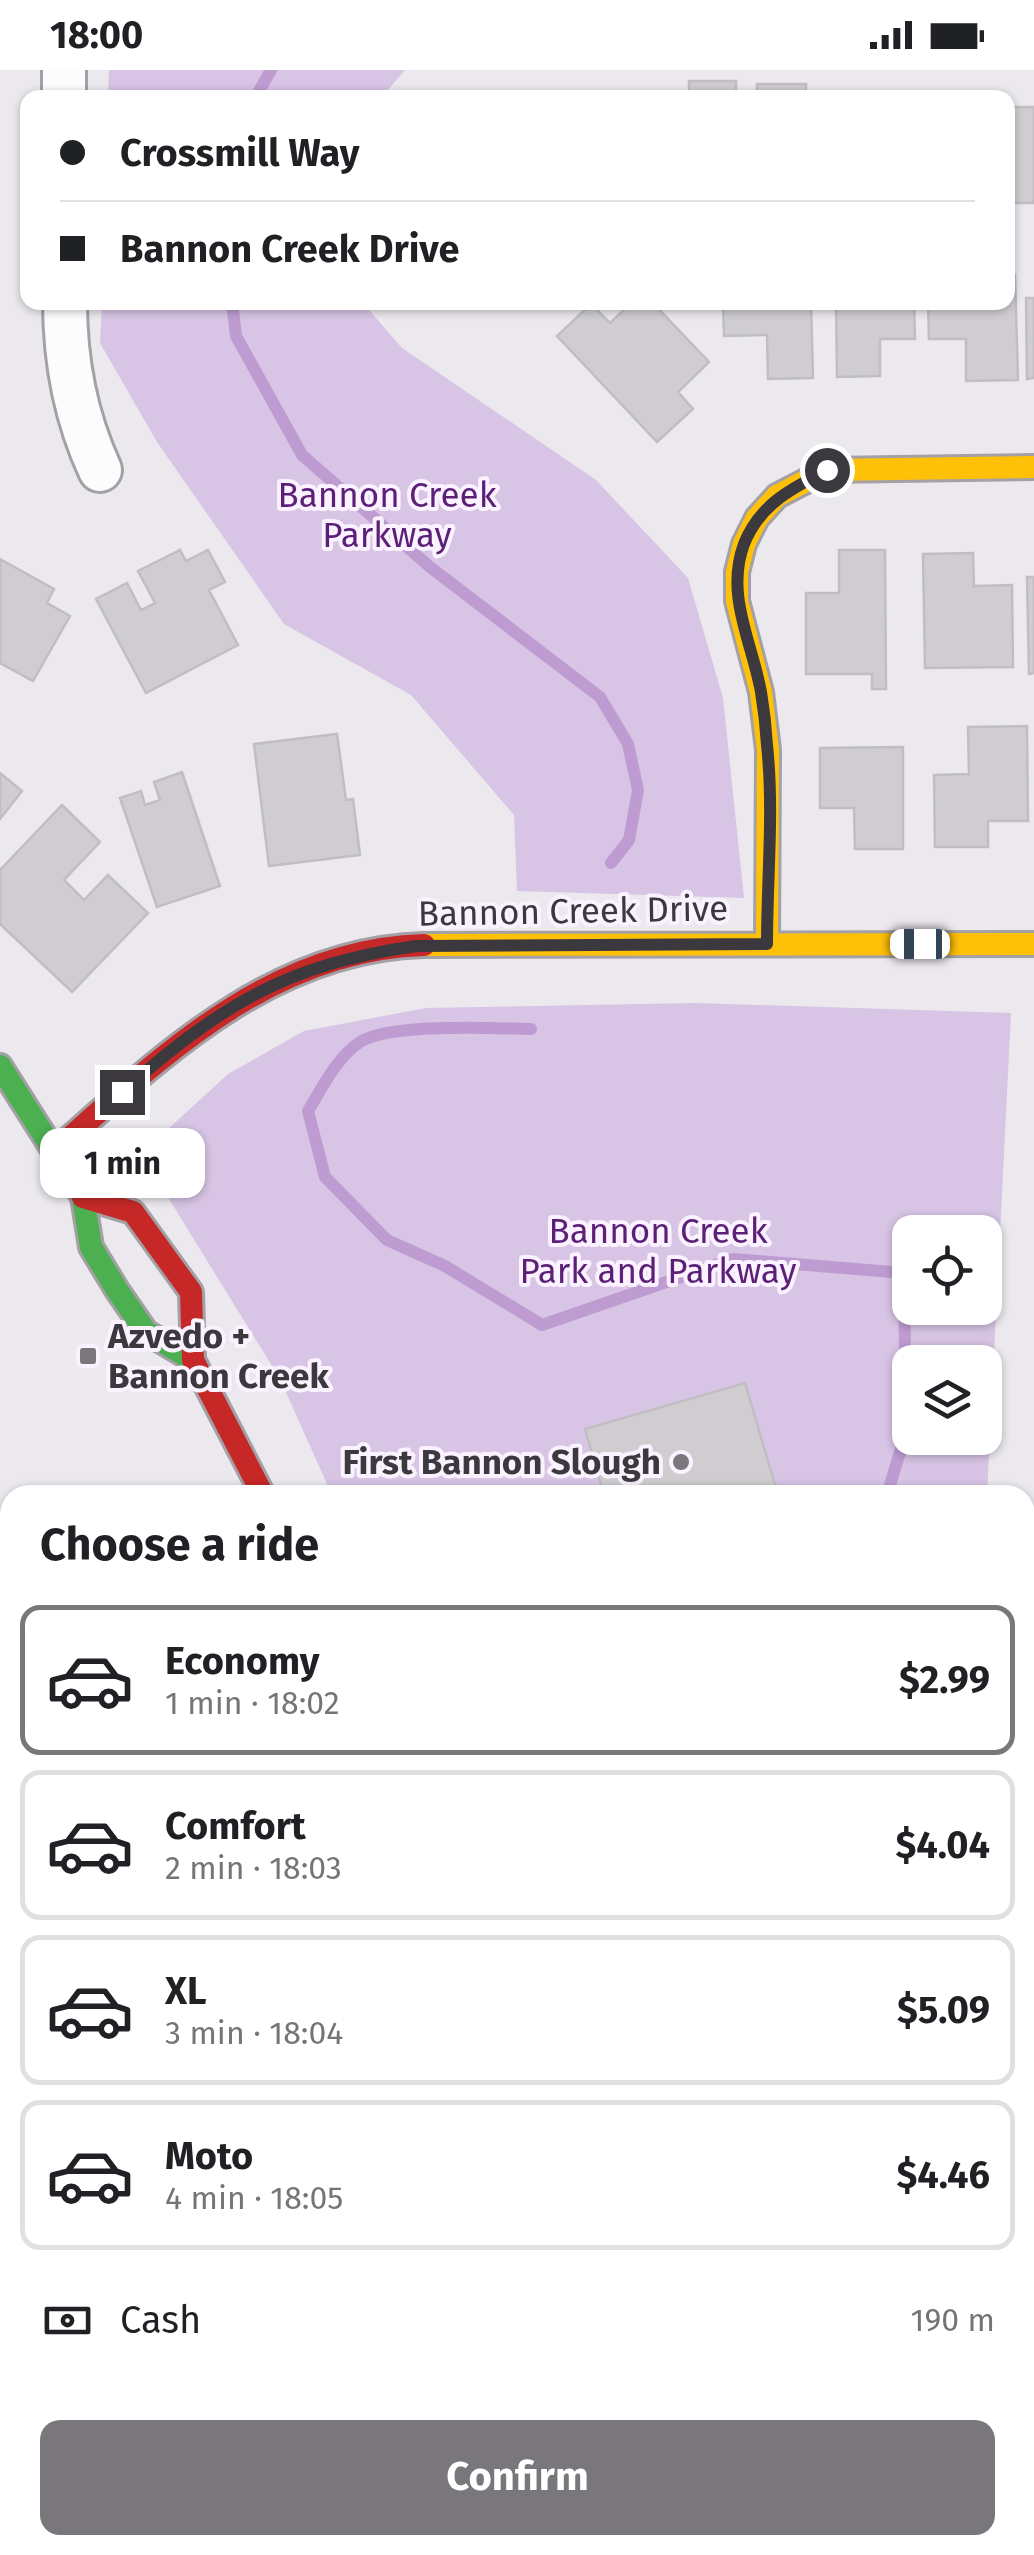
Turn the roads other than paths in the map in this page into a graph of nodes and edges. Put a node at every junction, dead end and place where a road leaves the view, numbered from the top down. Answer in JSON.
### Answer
{"nodes":[{"id":1,"x":64,"y":310,"type":"edge"},
{"id":2,"x":1034,"y":467,"type":"edge"},
{"id":3,"x":100,"y":470,"type":"dead end"},
{"id":4,"x":767,"y":944,"type":"junction"},
{"id":5,"x":1034,"y":944,"type":"edge"},
{"id":6,"x":0,"y":1066,"type":"edge"},
{"id":7,"x":0,"y":1100,"type":"edge"},
{"id":8,"x":30,"y":1114,"type":"junction"},
{"id":9,"x":56,"y":1150,"type":"junction"},
{"id":10,"x":84,"y":1197,"type":"junction"},
{"id":11,"x":193,"y":1360,"type":"junction"},
{"id":12,"x":258,"y":1485,"type":"edge"}],
"edges":[{"from":1,"to":3,"type":"street"},
{"from":2,"to":4,"type":"street"},
{"from":4,"to":5,"type":"street","name":"Bannon Creek Drive"},
{"from":4,"to":9,"type":"street","name":"Bannon Creek Drive"},
{"from":6,"to":8,"type":"street"},
{"from":7,"to":8,"type":"street"},
{"from":8,"to":9,"type":"street"},
{"from":9,"to":10,"type":"street"},
{"from":10,"to":11,"type":"street"},
{"from":10,"to":11,"type":"street"},
{"from":11,"to":12,"type":"street"}]}
